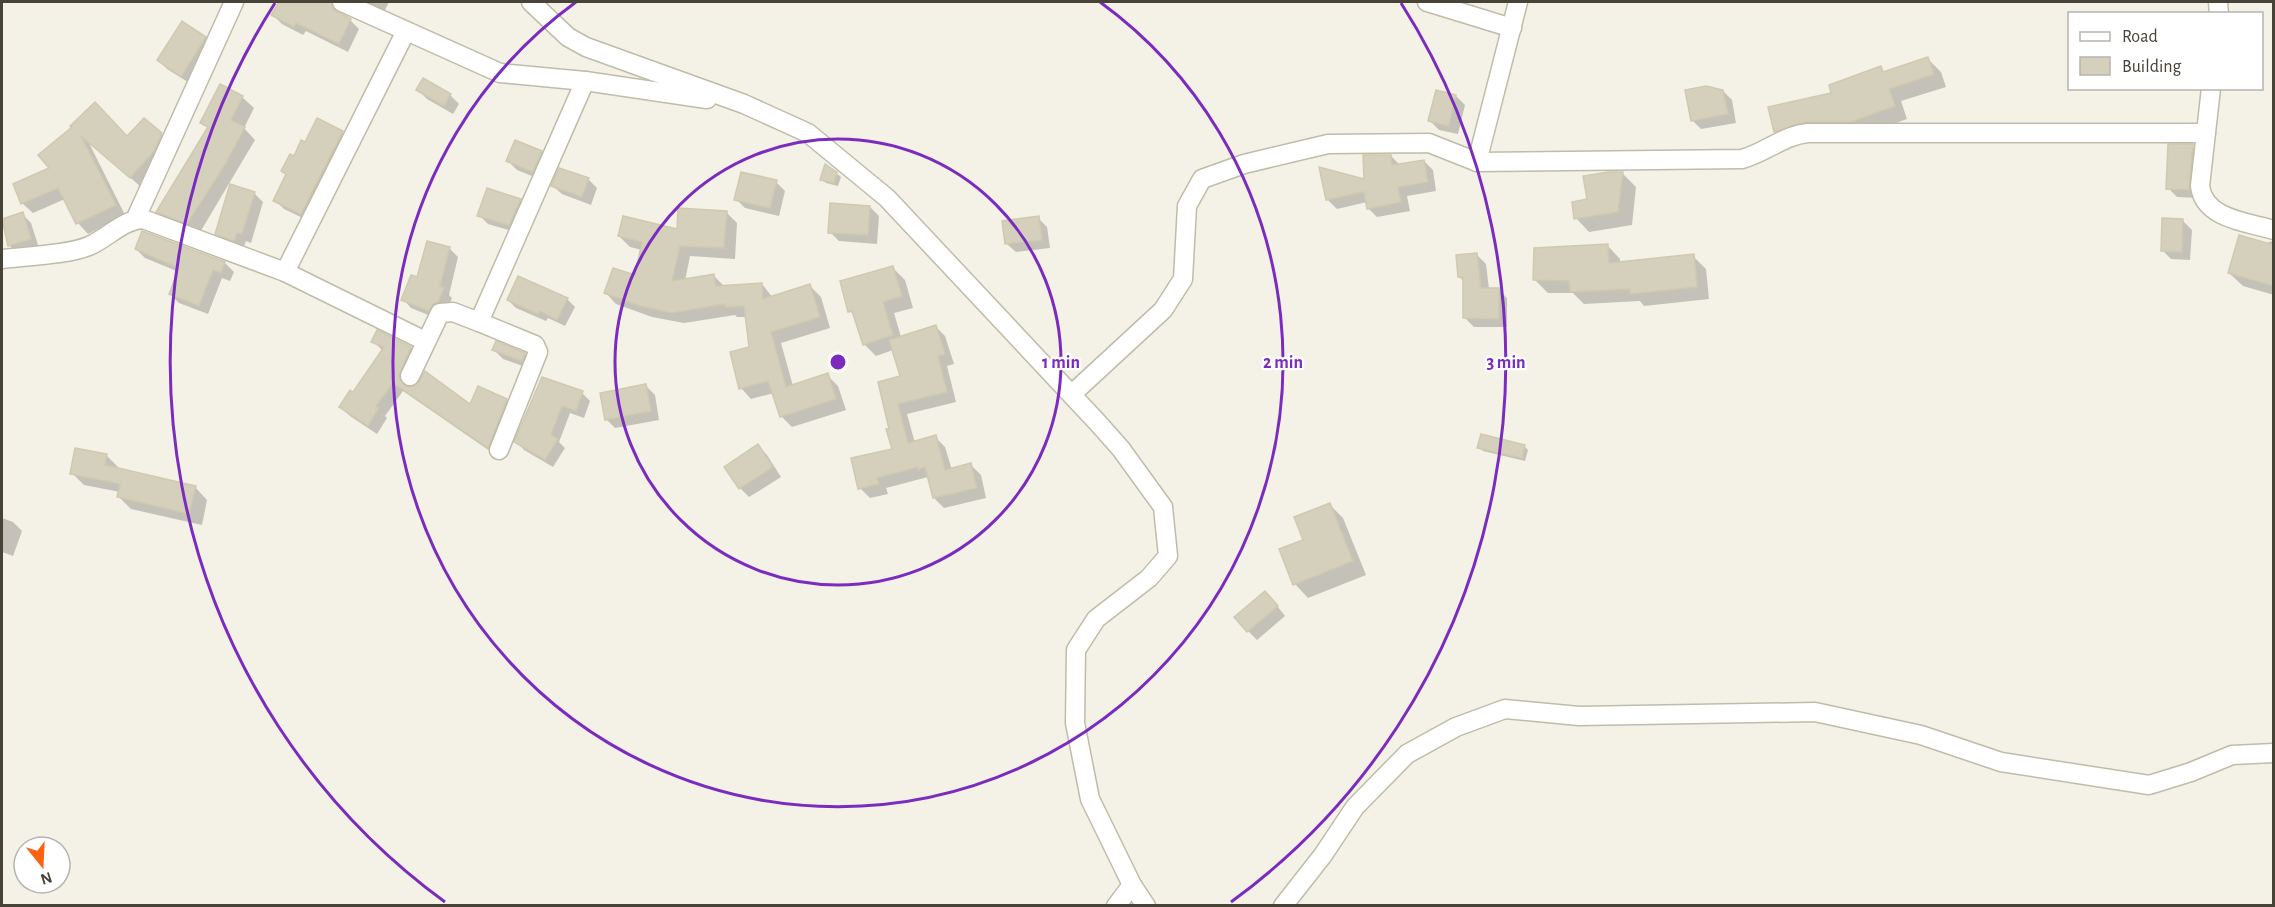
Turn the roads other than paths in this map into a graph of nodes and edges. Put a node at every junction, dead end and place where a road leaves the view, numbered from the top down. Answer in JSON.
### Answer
{"nodes":[{"id":1,"x":234,"y":2,"type":"edge"},
{"id":2,"x":342,"y":2,"type":"edge"},
{"id":3,"x":531,"y":2,"type":"edge"},
{"id":4,"x":1427,"y":2,"type":"edge"},
{"id":5,"x":1518,"y":2,"type":"edge"},
{"id":6,"x":1512,"y":28,"type":"junction"},
{"id":7,"x":406,"y":31,"type":"junction"},
{"id":8,"x":585,"y":81,"type":"junction"},
{"id":9,"x":2211,"y":90,"type":"edge"},
{"id":10,"x":744,"y":105,"type":"junction"},
{"id":11,"x":2206,"y":133,"type":"junction"},
{"id":12,"x":1477,"y":162,"type":"junction"},
{"id":13,"x":135,"y":220,"type":"junction"},
{"id":14,"x":2274,"y":230,"type":"edge"},
{"id":15,"x":2,"y":260,"type":"edge"},
{"id":16,"x":285,"y":272,"type":"junction"},
{"id":17,"x":479,"y":322,"type":"junction"},
{"id":18,"x":425,"y":341,"type":"junction"},
{"id":19,"x":410,"y":375,"type":"dead end"},
{"id":20,"x":1072,"y":394,"type":"junction"},
{"id":21,"x":499,"y":450,"type":"dead end"},
{"id":22,"x":2274,"y":753,"type":"edge"},
{"id":23,"x":1132,"y":885,"type":"junction"},
{"id":24,"x":1116,"y":906,"type":"edge"},
{"id":25,"x":1146,"y":906,"type":"edge"},
{"id":26,"x":1283,"y":906,"type":"edge"}],
"edges":[{"from":1,"to":13,"type":"street"},
{"from":2,"to":7,"type":"street"},
{"from":3,"to":10,"type":"street"},
{"from":4,"to":6,"type":"street"},
{"from":5,"to":6,"type":"street"},
{"from":6,"to":12,"type":"street"},
{"from":7,"to":8,"type":"street"},
{"from":7,"to":16,"type":"street"},
{"from":8,"to":10,"type":"street"},
{"from":8,"to":17,"type":"street"},
{"from":9,"to":11,"type":"street"},
{"from":10,"to":20,"type":"street"},
{"from":11,"to":12,"type":"street"},
{"from":11,"to":14,"type":"street"},
{"from":12,"to":20,"type":"street"},
{"from":13,"to":15,"type":"street"},
{"from":13,"to":16,"type":"street"},
{"from":16,"to":18,"type":"street"},
{"from":17,"to":18,"type":"street"},
{"from":17,"to":21,"type":"street"},
{"from":18,"to":19,"type":"street"},
{"from":20,"to":23,"type":"street"},
{"from":22,"to":26,"type":"street"},
{"from":23,"to":24,"type":"street"},
{"from":23,"to":25,"type":"street"}]}
